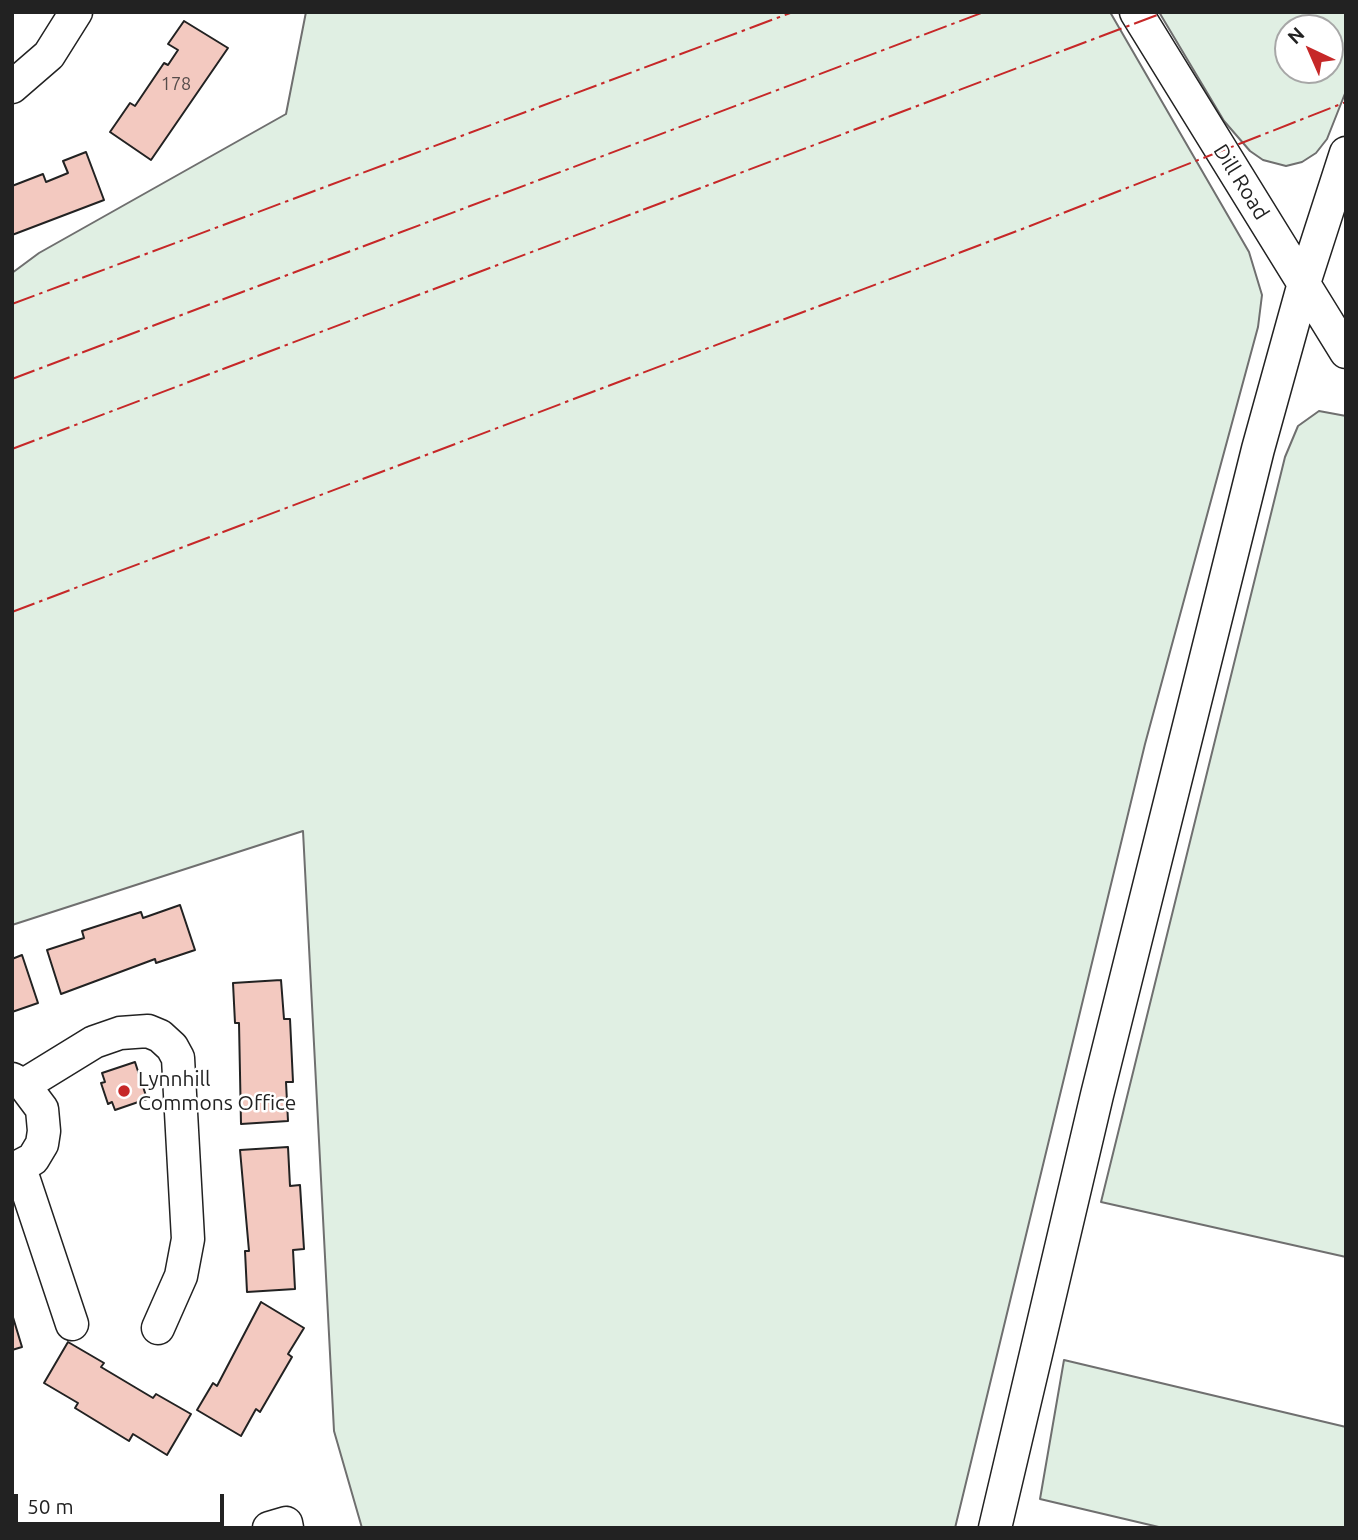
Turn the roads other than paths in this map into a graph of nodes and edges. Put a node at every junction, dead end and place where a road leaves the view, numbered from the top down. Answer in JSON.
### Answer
{"nodes":[{"id":1,"x":76,"y":12,"type":"edge"},
{"id":2,"x":1136,"y":12,"type":"edge"},
{"id":3,"x":12,"y":87,"type":"edge"},
{"id":4,"x":1346,"y":153,"type":"edge"},
{"id":5,"x":1304,"y":283,"type":"junction"},
{"id":6,"x":1346,"y":352,"type":"edge"},
{"id":7,"x":18,"y":1082,"type":"edge"},
{"id":8,"x":16,"y":1169,"type":"edge"},
{"id":9,"x":72,"y":1324,"type":"dead end"},
{"id":10,"x":158,"y":1328,"type":"dead end"},
{"id":11,"x":269,"y":1528,"type":"edge"},
{"id":12,"x":287,"y":1528,"type":"edge"},
{"id":13,"x":995,"y":1528,"type":"edge"}],
"edges":[{"from":1,"to":3,"type":"street"},
{"from":2,"to":5,"type":"street","name":"Dill Road"},
{"from":4,"to":5,"type":"street"},
{"from":5,"to":6,"type":"street","name":"Dill Road"},
{"from":5,"to":13,"type":"street"},
{"from":7,"to":8,"type":"street"},
{"from":7,"to":10,"type":"street"},
{"from":8,"to":9,"type":"street"},
{"from":11,"to":12,"type":"street"}]}
